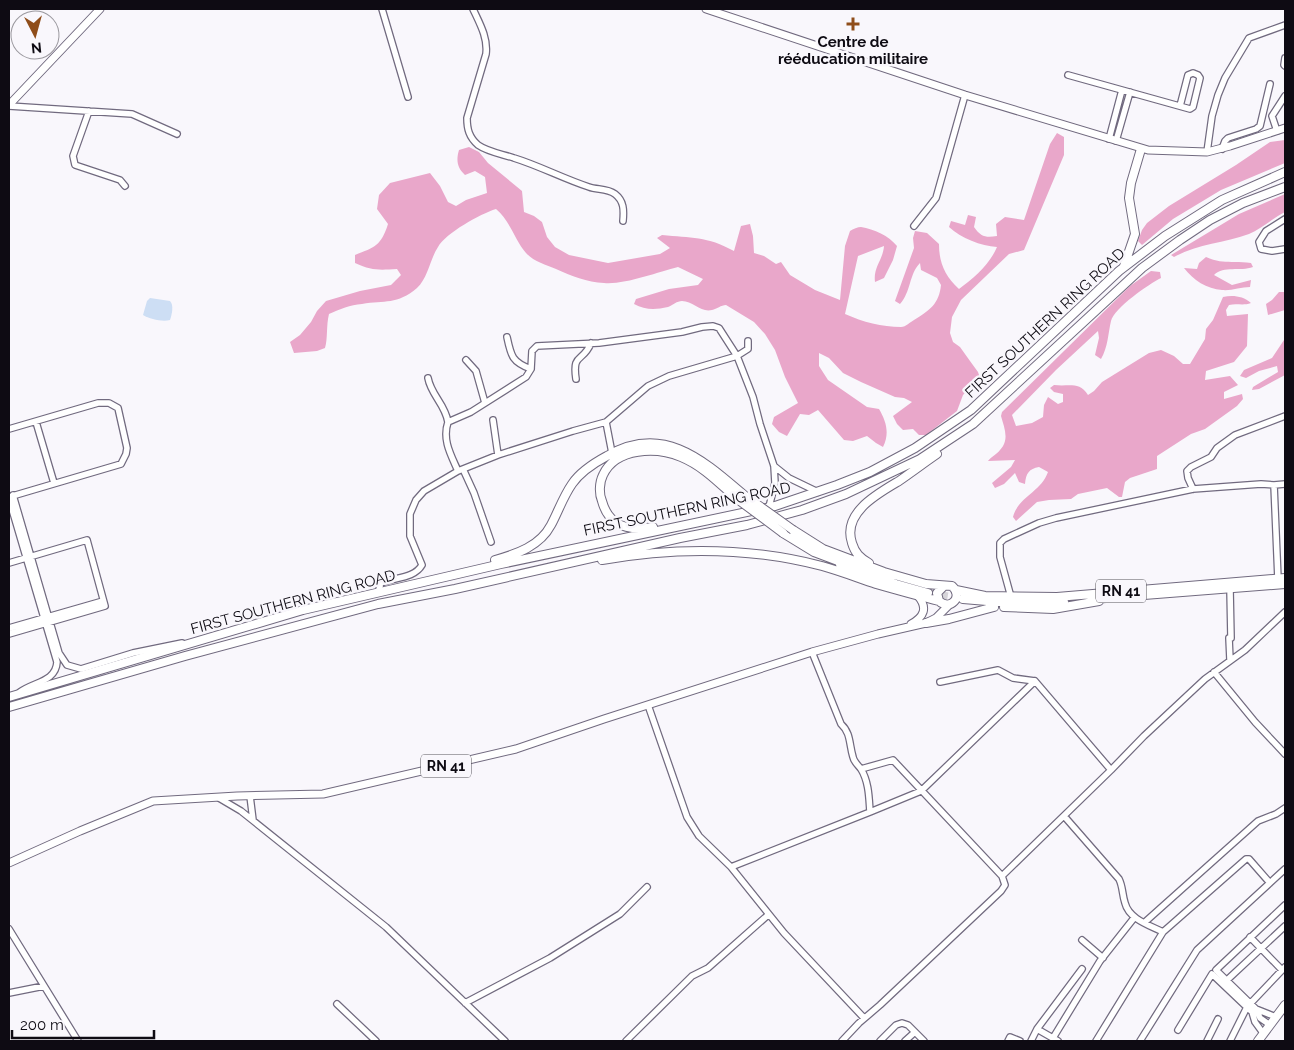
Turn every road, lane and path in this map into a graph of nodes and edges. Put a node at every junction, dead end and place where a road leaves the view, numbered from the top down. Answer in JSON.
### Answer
{"nodes":[{"id":1,"x":100,"y":9,"type":"edge"},
{"id":2,"x":382,"y":9,"type":"edge"},
{"id":3,"x":473,"y":9,"type":"edge"},
{"id":4,"x":711,"y":9,"type":"edge"},
{"id":5,"x":1285,"y":25,"type":"edge"},
{"id":6,"x":1285,"y":58,"type":"edge"},
{"id":7,"x":1285,"y":66,"type":"edge"},
{"id":8,"x":1068,"y":76,"type":"dead end"},
{"id":9,"x":1270,"y":84,"type":"dead end"},
{"id":10,"x":1122,"y":90,"type":"junction"},
{"id":11,"x":1130,"y":92,"type":"junction"},
{"id":12,"x":965,"y":95,"type":"junction"},
{"id":13,"x":1285,"y":96,"type":"edge"},
{"id":14,"x":408,"y":97,"type":"dead end"},
{"id":15,"x":9,"y":105,"type":"edge"},
{"id":16,"x":1180,"y":106,"type":"junction"},
{"id":17,"x":89,"y":111,"type":"junction"},
{"id":18,"x":1285,"y":128,"type":"edge"},
{"id":19,"x":1277,"y":131,"type":"junction"},
{"id":20,"x":176,"y":134,"type":"dead end"},
{"id":21,"x":1112,"y":140,"type":"junction"},
{"id":22,"x":1141,"y":149,"type":"junction"},
{"id":23,"x":1222,"y":149,"type":"junction"},
{"id":24,"x":1207,"y":152,"type":"junction"},
{"id":25,"x":1285,"y":172,"type":"edge"},
{"id":26,"x":125,"y":186,"type":"dead end"},
{"id":27,"x":1285,"y":187,"type":"edge"},
{"id":28,"x":1285,"y":219,"type":"edge"},
{"id":29,"x":623,"y":221,"type":"dead end"},
{"id":30,"x":914,"y":226,"type":"dead end"},
{"id":31,"x":1133,"y":240,"type":"junction"},
{"id":32,"x":1148,"y":248,"type":"junction"},
{"id":33,"x":1285,"y":249,"type":"edge"},
{"id":34,"x":1124,"y":266,"type":"junction"},
{"id":35,"x":507,"y":337,"type":"dead end"},
{"id":36,"x":748,"y":341,"type":"dead end"},
{"id":37,"x":591,"y":343,"type":"junction"},
{"id":38,"x":737,"y":356,"type":"junction"},
{"id":39,"x":466,"y":360,"type":"dead end"},
{"id":40,"x":531,"y":369,"type":"junction"},
{"id":41,"x":428,"y":378,"type":"dead end"},
{"id":42,"x":576,"y":379,"type":"dead end"},
{"id":43,"x":485,"y":403,"type":"junction"},
{"id":44,"x":1285,"y":416,"type":"edge"},
{"id":45,"x":493,"y":420,"type":"dead end"},
{"id":46,"x":36,"y":422,"type":"junction"},
{"id":47,"x":448,"y":422,"type":"junction"},
{"id":48,"x":606,"y":422,"type":"junction"},
{"id":49,"x":972,"y":424,"type":"junction"},
{"id":50,"x":9,"y":430,"type":"edge"},
{"id":51,"x":612,"y":453,"type":"junction"},
{"id":52,"x":498,"y":455,"type":"junction"},
{"id":53,"x":774,"y":466,"type":"junction"},
{"id":54,"x":461,"y":470,"type":"junction"},
{"id":55,"x":54,"y":483,"type":"junction"},
{"id":56,"x":1285,"y":484,"type":"edge"},
{"id":57,"x":1274,"y":485,"type":"junction"},
{"id":58,"x":1193,"y":489,"type":"junction"},
{"id":59,"x":818,"y":492,"type":"junction"},
{"id":60,"x":10,"y":497,"type":"edge"},
{"id":61,"x":769,"y":507,"type":"junction"},
{"id":62,"x":732,"y":515,"type":"junction"},
{"id":63,"x":491,"y":542,"type":"dead end"},
{"id":64,"x":814,"y":552,"type":"junction"},
{"id":65,"x":28,"y":557,"type":"junction"},
{"id":66,"x":781,"y":557,"type":"junction"},
{"id":67,"x":9,"y":563,"type":"edge"},
{"id":68,"x":884,"y":572,"type":"junction"},
{"id":69,"x":874,"y":577,"type":"junction"},
{"id":70,"x":1282,"y":578,"type":"edge"},
{"id":71,"x":427,"y":581,"type":"junction"},
{"id":72,"x":1285,"y":584,"type":"edge"},
{"id":73,"x":944,"y":586,"type":"junction"},
{"id":74,"x":455,"y":589,"type":"junction"},
{"id":75,"x":1230,"y":589,"type":"junction"},
{"id":76,"x":956,"y":590,"type":"junction"},
{"id":77,"x":928,"y":592,"type":"tunnel mouth"},
{"id":78,"x":378,"y":593,"type":"junction"},
{"id":79,"x":918,"y":596,"type":"junction"},
{"id":80,"x":1010,"y":597,"type":"junction"},
{"id":81,"x":1113,"y":598,"type":"junction"},
{"id":82,"x":963,"y":599,"type":"tunnel mouth"},
{"id":83,"x":938,"y":600,"type":"junction"},
{"id":84,"x":951,"y":604,"type":"junction"},
{"id":85,"x":994,"y":606,"type":"junction"},
{"id":86,"x":1285,"y":612,"type":"edge"},
{"id":87,"x":46,"y":621,"type":"junction"},
{"id":88,"x":926,"y":623,"type":"junction"},
{"id":89,"x":909,"y":625,"type":"junction"},
{"id":90,"x":9,"y":628,"type":"edge"},
{"id":91,"x":9,"y":634,"type":"edge"},
{"id":92,"x":878,"y":634,"type":"junction"},
{"id":93,"x":197,"y":642,"type":"junction"},
{"id":94,"x":812,"y":652,"type":"junction"},
{"id":95,"x":1230,"y":660,"type":"junction"},
{"id":96,"x":1214,"y":672,"type":"junction"},
{"id":97,"x":1035,"y":681,"type":"junction"},
{"id":98,"x":940,"y":682,"type":"dead end"},
{"id":99,"x":18,"y":694,"type":"junction"},
{"id":100,"x":9,"y":697,"type":"edge"},
{"id":101,"x":648,"y":705,"type":"junction"},
{"id":102,"x":9,"y":707,"type":"edge"},
{"id":103,"x":1285,"y":754,"type":"edge"},
{"id":104,"x":861,"y":769,"type":"junction"},
{"id":105,"x":1111,"y":770,"type":"junction"},
{"id":106,"x":921,"y":790,"type":"junction"},
{"id":107,"x":250,"y":796,"type":"junction"},
{"id":108,"x":217,"y":797,"type":"junction"},
{"id":109,"x":1285,"y":808,"type":"edge"},
{"id":110,"x":870,"y":812,"type":"junction"},
{"id":111,"x":1064,"y":816,"type":"junction"},
{"id":112,"x":253,"y":820,"type":"junction"},
{"id":113,"x":9,"y":863,"type":"edge"},
{"id":114,"x":731,"y":868,"type":"junction"},
{"id":115,"x":1285,"y":869,"type":"edge"},
{"id":116,"x":1002,"y":876,"type":"junction"},
{"id":117,"x":1270,"y":882,"type":"junction"},
{"id":118,"x":647,"y":887,"type":"dead end"},
{"id":119,"x":1285,"y":905,"type":"edge"},
{"id":120,"x":768,"y":914,"type":"junction"},
{"id":121,"x":1134,"y":918,"type":"junction"},
{"id":122,"x":1145,"y":922,"type":"junction"},
{"id":123,"x":1285,"y":926,"type":"edge"},
{"id":124,"x":9,"y":929,"type":"edge"},
{"id":125,"x":1162,"y":932,"type":"junction"},
{"id":126,"x":1250,"y":937,"type":"junction"},
{"id":127,"x":1082,"y":940,"type":"dead end"},
{"id":128,"x":1262,"y":948,"type":"junction"},
{"id":129,"x":1103,"y":958,"type":"junction"},
{"id":130,"x":1082,"y":969,"type":"dead end"},
{"id":131,"x":1284,"y":969,"type":"edge"},
{"id":132,"x":1226,"y":981,"type":"junction"},
{"id":133,"x":44,"y":986,"type":"junction"},
{"id":134,"x":9,"y":993,"type":"edge"},
{"id":135,"x":465,"y":1003,"type":"junction"},
{"id":136,"x":337,"y":1004,"type":"dead end"},
{"id":137,"x":1285,"y":1005,"type":"edge"},
{"id":138,"x":1252,"y":1008,"type":"junction"},
{"id":139,"x":1276,"y":1017,"type":"junction"},
{"id":140,"x":864,"y":1018,"type":"junction"},
{"id":141,"x":1218,"y":1019,"type":"dead end"},
{"id":142,"x":1270,"y":1026,"type":"junction"},
{"id":143,"x":1036,"y":1029,"type":"junction"},
{"id":144,"x":1178,"y":1030,"type":"dead end"},
{"id":145,"x":915,"y":1032,"type":"junction"},
{"id":146,"x":1263,"y":1033,"type":"junction"},
{"id":147,"x":1046,"y":1034,"type":"junction"},
{"id":148,"x":1055,"y":1040,"type":"edge"},
{"id":149,"x":78,"y":1041,"type":"edge"},
{"id":150,"x":376,"y":1041,"type":"edge"},
{"id":151,"x":505,"y":1041,"type":"edge"},
{"id":152,"x":626,"y":1041,"type":"edge"},
{"id":153,"x":842,"y":1041,"type":"edge"},
{"id":154,"x":880,"y":1041,"type":"edge"},
{"id":155,"x":904,"y":1041,"type":"edge"},
{"id":156,"x":924,"y":1041,"type":"edge"},
{"id":157,"x":1008,"y":1041,"type":"edge"},
{"id":158,"x":1020,"y":1041,"type":"edge"},
{"id":159,"x":1031,"y":1041,"type":"edge"},
{"id":160,"x":1043,"y":1041,"type":"edge"},
{"id":161,"x":1096,"y":1041,"type":"edge"},
{"id":162,"x":1140,"y":1041,"type":"edge"},
{"id":163,"x":1207,"y":1041,"type":"edge"},
{"id":164,"x":1230,"y":1041,"type":"edge"},
{"id":165,"x":1258,"y":1041,"type":"edge"}],
"edges":[{"from":1,"to":15,"type":"main road"},
{"from":2,"to":14,"type":"street"},
{"from":3,"to":29,"type":"street"},
{"from":4,"to":12,"type":"main road"},
{"from":5,"to":24,"type":"street"},
{"from":6,"to":7,"type":"street"},
{"from":8,"to":10,"type":"street"},
{"from":9,"to":23,"type":"street"},
{"from":10,"to":11,"type":"street"},
{"from":10,"to":21,"type":"street"},
{"from":11,"to":16,"type":"street"},
{"from":11,"to":21,"type":"street"},
{"from":12,"to":21,"type":"main road"},
{"from":12,"to":30,"type":"street"},
{"from":13,"to":19,"type":"street"},
{"from":15,"to":17,"type":"street"},
{"from":16,"to":16,"type":"street"},
{"from":17,"to":20,"type":"street"},
{"from":17,"to":26,"type":"street"},
{"from":18,"to":19,"type":"main road"},
{"from":19,"to":23,"type":"main road"},
{"from":21,"to":22,"type":"main road"},
{"from":22,"to":24,"type":"main road"},
{"from":22,"to":31,"type":"highway"},
{"from":23,"to":24,"type":"main road"},
{"from":25,"to":32,"type":"highway","name":"FIRST SOUTHERN RING ROAD"},
{"from":27,"to":49,"type":"highway","name":"FIRST SOUTHERN RING ROAD"},
{"from":28,"to":33,"type":"street"},
{"from":31,"to":32,"type":"highway"},
{"from":31,"to":34,"type":"highway"},
{"from":32,"to":34,"type":"highway","name":"FIRST SOUTHERN RING ROAD"},
{"from":34,"to":59,"type":"highway","name":"FIRST SOUTHERN RING ROAD"},
{"from":35,"to":40,"type":"street"},
{"from":36,"to":38,"type":"street"},
{"from":37,"to":38,"type":"street"},
{"from":37,"to":40,"type":"street"},
{"from":37,"to":42,"type":"street"},
{"from":38,"to":48,"type":"street"},
{"from":38,"to":53,"type":"street"},
{"from":39,"to":43,"type":"street"},
{"from":40,"to":43,"type":"street"},
{"from":41,"to":47,"type":"street"},
{"from":43,"to":47,"type":"street"},
{"from":44,"to":58,"type":"street"},
{"from":45,"to":52,"type":"street"},
{"from":46,"to":50,"type":"street"},
{"from":46,"to":55,"type":"street"},
{"from":46,"to":55,"type":"street"},
{"from":47,"to":54,"type":"street"},
{"from":48,"to":51,"type":"street"},
{"from":48,"to":52,"type":"street"},
{"from":49,"to":68,"type":"highway"},
{"from":49,"to":74,"type":"highway","name":"FIRST SOUTHERN RING ROAD"},
{"from":51,"to":68,"type":"highway","bridge":true},
{"from":51,"to":71,"type":"highway"},
{"from":52,"to":54,"type":"street"},
{"from":53,"to":59,"type":"street"},
{"from":53,"to":61,"type":"street"},
{"from":54,"to":63,"type":"street"},
{"from":54,"to":78,"type":"street"},
{"from":55,"to":60,"type":"street"},
{"from":56,"to":57,"type":"street"},
{"from":57,"to":58,"type":"street"},
{"from":57,"to":70,"type":"street"},
{"from":58,"to":80,"type":"street"},
{"from":59,"to":61,"type":"highway","name":"FIRST SOUTHERN RING ROAD"},
{"from":60,"to":65,"type":"street"},
{"from":61,"to":62,"type":"highway","name":"FIRST SOUTHERN RING ROAD"},
{"from":62,"to":64,"type":"highway","bridge":true},
{"from":62,"to":71,"type":"highway","name":"FIRST SOUTHERN RING ROAD"},
{"from":64,"to":69,"type":"highway"},
{"from":64,"to":83,"type":"highway"},
{"from":65,"to":67,"type":"street"},
{"from":65,"to":87,"type":"street"},
{"from":65,"to":87,"type":"street"},
{"from":66,"to":69,"type":"highway"},
{"from":66,"to":74,"type":"highway"},
{"from":66,"to":79,"type":"highway"},
{"from":68,"to":73,"type":"highway"},
{"from":69,"to":77,"type":"highway"},
{"from":70,"to":80,"type":"highway","number":"RN 41"},
{"from":71,"to":78,"type":"highway","name":"FIRST SOUTHERN RING ROAD"},
{"from":72,"to":75,"type":"highway","number":"RN 41"},
{"from":73,"to":76,"type":"highway"},
{"from":73,"to":83,"type":"highway"},
{"from":74,"to":102,"type":"highway","name":"FIRST SOUTHERN RING ROAD"},
{"from":75,"to":81,"type":"highway","number":"RN 41"},
{"from":75,"to":95,"type":"street"},
{"from":76,"to":80,"type":"highway","number":"RN 41"},
{"from":76,"to":84,"type":"highway"},
{"from":78,"to":93,"type":"highway","name":"FIRST SOUTHERN RING ROAD"},
{"from":79,"to":83,"type":"highway"},
{"from":79,"to":89,"type":"main road"},
{"from":81,"to":82,"type":"highway"},
{"from":81,"to":85,"type":"highway","number":"RN 41"},
{"from":83,"to":84,"type":"highway"},
{"from":83,"to":89,"type":"main road"},
{"from":84,"to":85,"type":"highway","number":"RN 41"},
{"from":84,"to":88,"type":"main road"},
{"from":85,"to":88,"type":"highway","number":"RN 41"},
{"from":86,"to":95,"type":"street"},
{"from":87,"to":90,"type":"street"},
{"from":87,"to":91,"type":"street"},
{"from":87,"to":93,"type":"street"},
{"from":87,"to":99,"type":"street"},
{"from":88,"to":92,"type":"main road"},
{"from":89,"to":92,"type":"main road"},
{"from":92,"to":94,"type":"main road","number":"RN 41"},
{"from":93,"to":99,"type":"highway","name":"FIRST SOUTHERN RING ROAD"},
{"from":94,"to":101,"type":"main road","number":"RN 41"},
{"from":94,"to":104,"type":"street"},
{"from":95,"to":96,"type":"street"},
{"from":96,"to":103,"type":"street"},
{"from":96,"to":105,"type":"street"},
{"from":97,"to":98,"type":"street"},
{"from":97,"to":105,"type":"street"},
{"from":97,"to":106,"type":"street"},
{"from":99,"to":100,"type":"highway","name":"FIRST SOUTHERN RING ROAD"},
{"from":101,"to":107,"type":"main road","number":"RN 41"},
{"from":101,"to":114,"type":"street"},
{"from":104,"to":106,"type":"street"},
{"from":104,"to":110,"type":"street"},
{"from":105,"to":111,"type":"street"},
{"from":106,"to":110,"type":"street"},
{"from":106,"to":116,"type":"street"},
{"from":107,"to":108,"type":"main road","number":"RN 41"},
{"from":107,"to":112,"type":"street"},
{"from":108,"to":112,"type":"street"},
{"from":108,"to":113,"type":"main road","number":"RN 41"},
{"from":109,"to":122,"type":"street"},
{"from":110,"to":114,"type":"street"},
{"from":111,"to":116,"type":"street"},
{"from":111,"to":121,"type":"street"},
{"from":112,"to":135,"type":"street"},
{"from":114,"to":120,"type":"street"},
{"from":115,"to":117,"type":"street"},
{"from":116,"to":140,"type":"street"},
{"from":117,"to":125,"type":"street"},
{"from":117,"to":162,"type":"street"},
{"from":118,"to":135,"type":"street"},
{"from":119,"to":126,"type":"street"},
{"from":120,"to":140,"type":"street"},
{"from":120,"to":152,"type":"street"},
{"from":121,"to":122,"type":"street"},
{"from":121,"to":129,"type":"street"},
{"from":122,"to":125,"type":"street"},
{"from":123,"to":128,"type":"street"},
{"from":124,"to":133,"type":"street"},
{"from":125,"to":161,"type":"street"},
{"from":126,"to":128,"type":"street"},
{"from":126,"to":132,"type":"street"},
{"from":127,"to":129,"type":"street"},
{"from":128,"to":131,"type":"street"},
{"from":128,"to":132,"type":"street"},
{"from":129,"to":148,"type":"street"},
{"from":130,"to":143,"type":"street"},
{"from":131,"to":138,"type":"street"},
{"from":132,"to":138,"type":"street"},
{"from":133,"to":134,"type":"street"},
{"from":133,"to":149,"type":"street"},
{"from":135,"to":151,"type":"street"},
{"from":136,"to":150,"type":"street"},
{"from":137,"to":139,"type":"highway"},
{"from":138,"to":139,"type":"street"},
{"from":138,"to":142,"type":"street"},
{"from":138,"to":144,"type":"street"},
{"from":138,"to":146,"type":"street"},
{"from":138,"to":164,"type":"street"},
{"from":139,"to":142,"type":"highway"},
{"from":140,"to":153,"type":"street"},
{"from":141,"to":163,"type":"street"},
{"from":142,"to":146,"type":"highway"},
{"from":143,"to":147,"type":"street"},
{"from":143,"to":159,"type":"street"},
{"from":145,"to":154,"type":"street"},
{"from":145,"to":155,"type":"street"},
{"from":145,"to":156,"type":"street"},
{"from":146,"to":165,"type":"highway"},
{"from":147,"to":148,"type":"street"},
{"from":147,"to":160,"type":"street"},
{"from":157,"to":158,"type":"street"}]}
